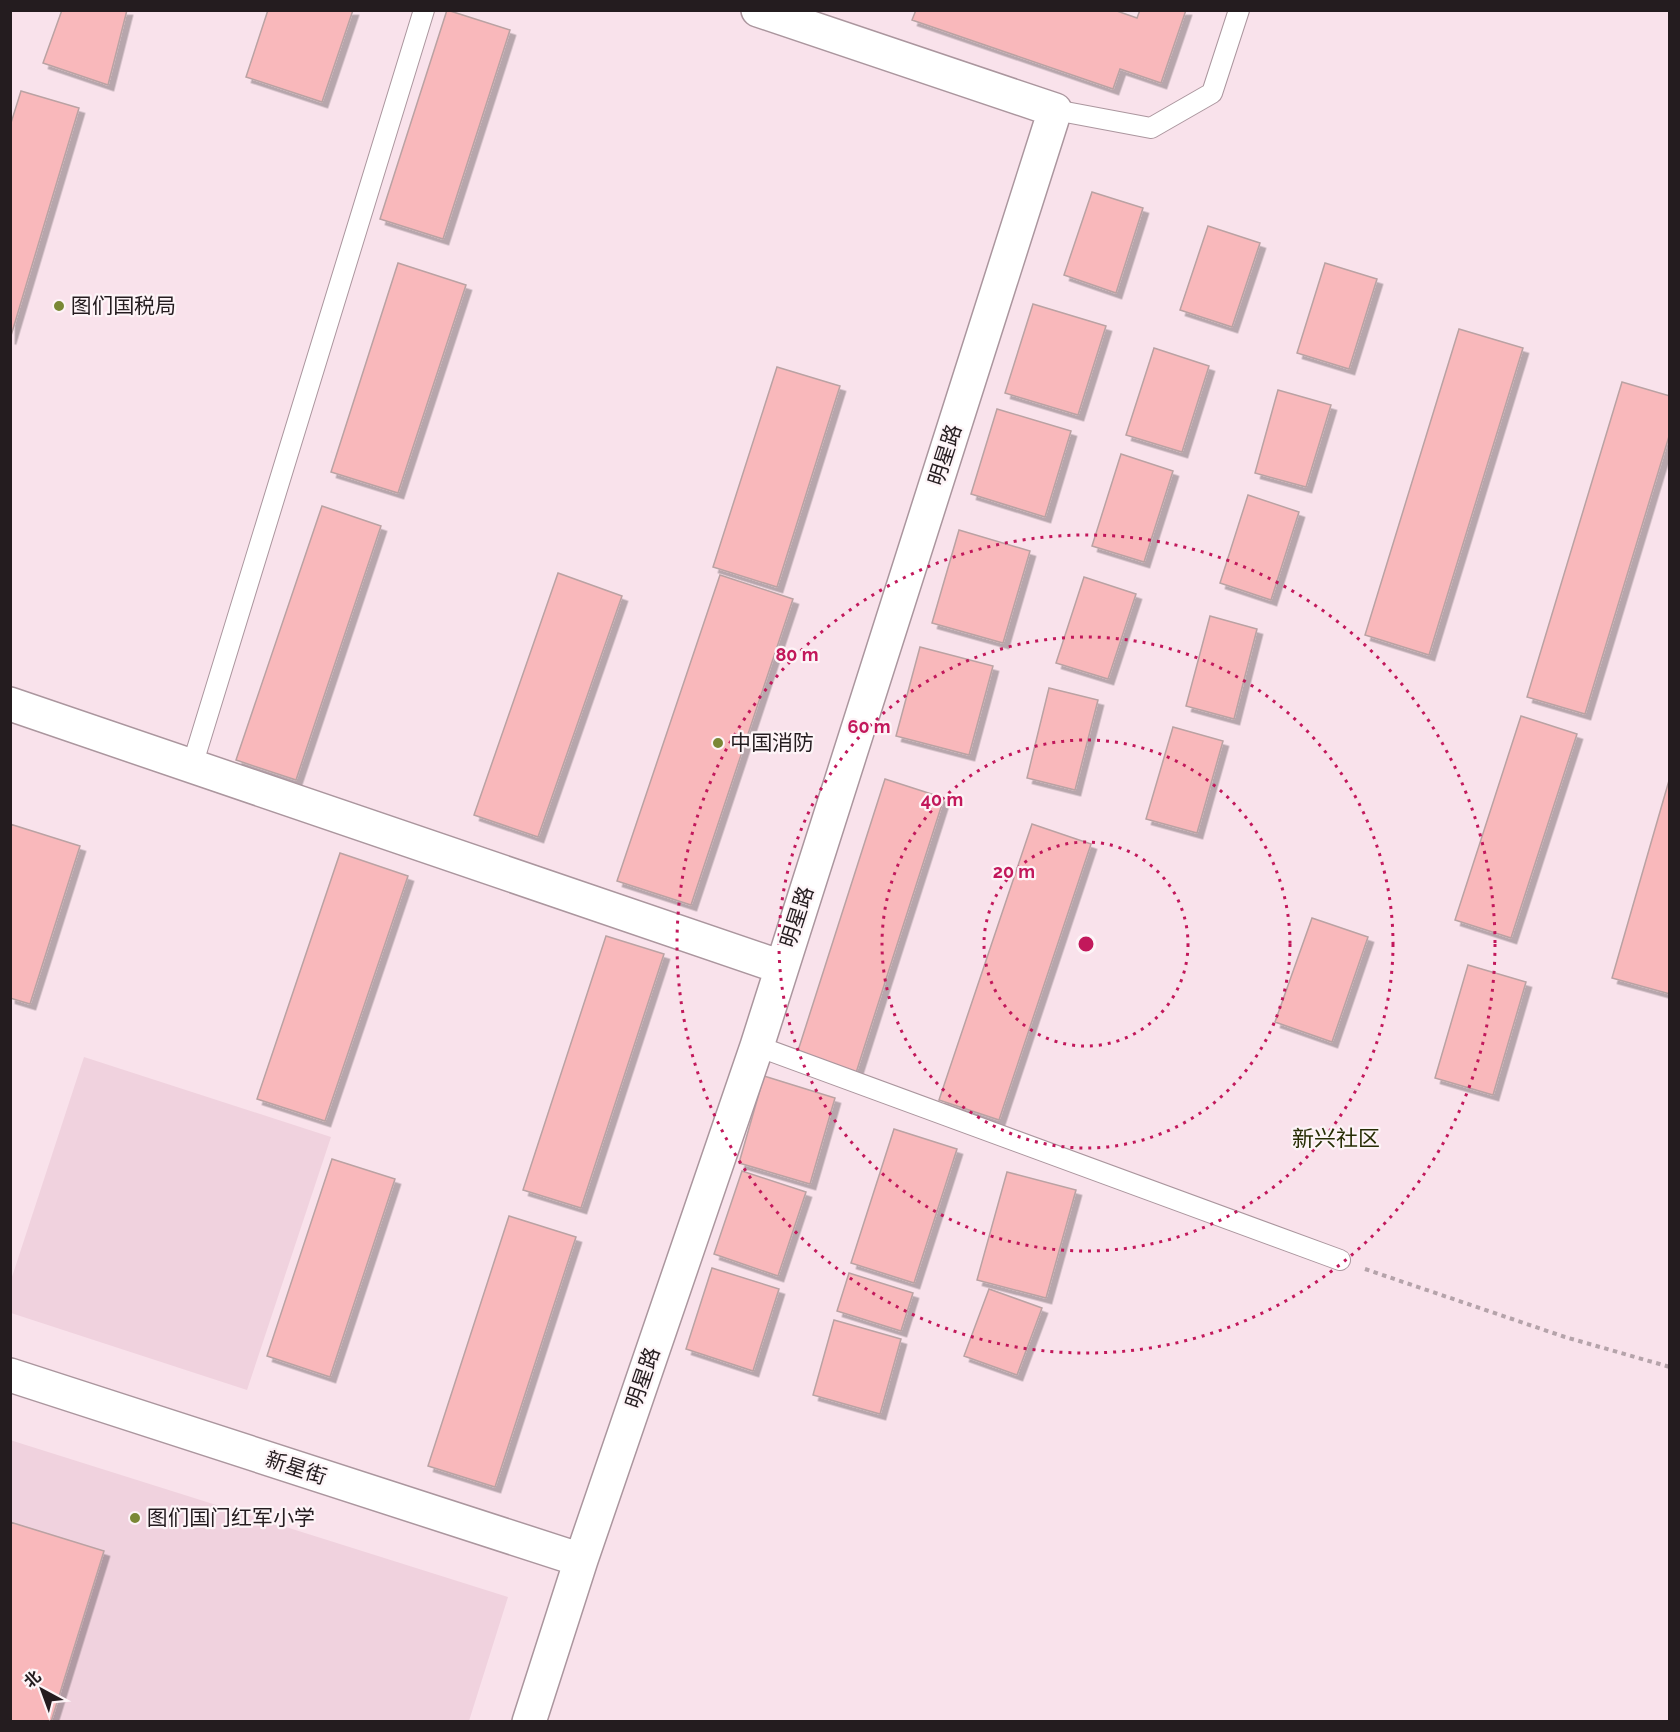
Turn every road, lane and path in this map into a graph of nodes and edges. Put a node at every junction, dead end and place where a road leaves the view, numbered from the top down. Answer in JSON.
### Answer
{"nodes":[{"id":1,"x":424,"y":10,"type":"edge"},
{"id":2,"x":758,"y":10,"type":"edge"},
{"id":3,"x":1239,"y":10,"type":"edge"},
{"id":4,"x":1056,"y":110,"type":"junction"},
{"id":5,"x":10,"y":704,"type":"edge"},
{"id":6,"x":192,"y":766,"type":"junction"},
{"id":7,"x":781,"y":967,"type":"junction"},
{"id":8,"x":757,"y":1046,"type":"junction"},
{"id":9,"x":1340,"y":1260,"type":"joint"},
{"id":10,"x":1670,"y":1367,"type":"edge"},
{"id":11,"x":10,"y":1375,"type":"edge"},
{"id":12,"x":581,"y":1560,"type":"junction"},
{"id":13,"x":529,"y":1722,"type":"edge"}],
"edges":[{"from":1,"to":6,"type":"lane"},
{"from":2,"to":4,"type":"street"},
{"from":3,"to":4,"type":"lane"},
{"from":4,"to":7,"type":"street","name":"明星路"},
{"from":5,"to":6,"type":"street"},
{"from":6,"to":7,"type":"street"},
{"from":7,"to":8,"type":"street","name":"明星路"},
{"from":8,"to":9,"type":"lane"},
{"from":8,"to":12,"type":"street","name":"明星路"},
{"from":9,"to":10,"type":"path"},
{"from":11,"to":12,"type":"street","name":"新星街"},
{"from":12,"to":13,"type":"street","name":"明星路"}]}
